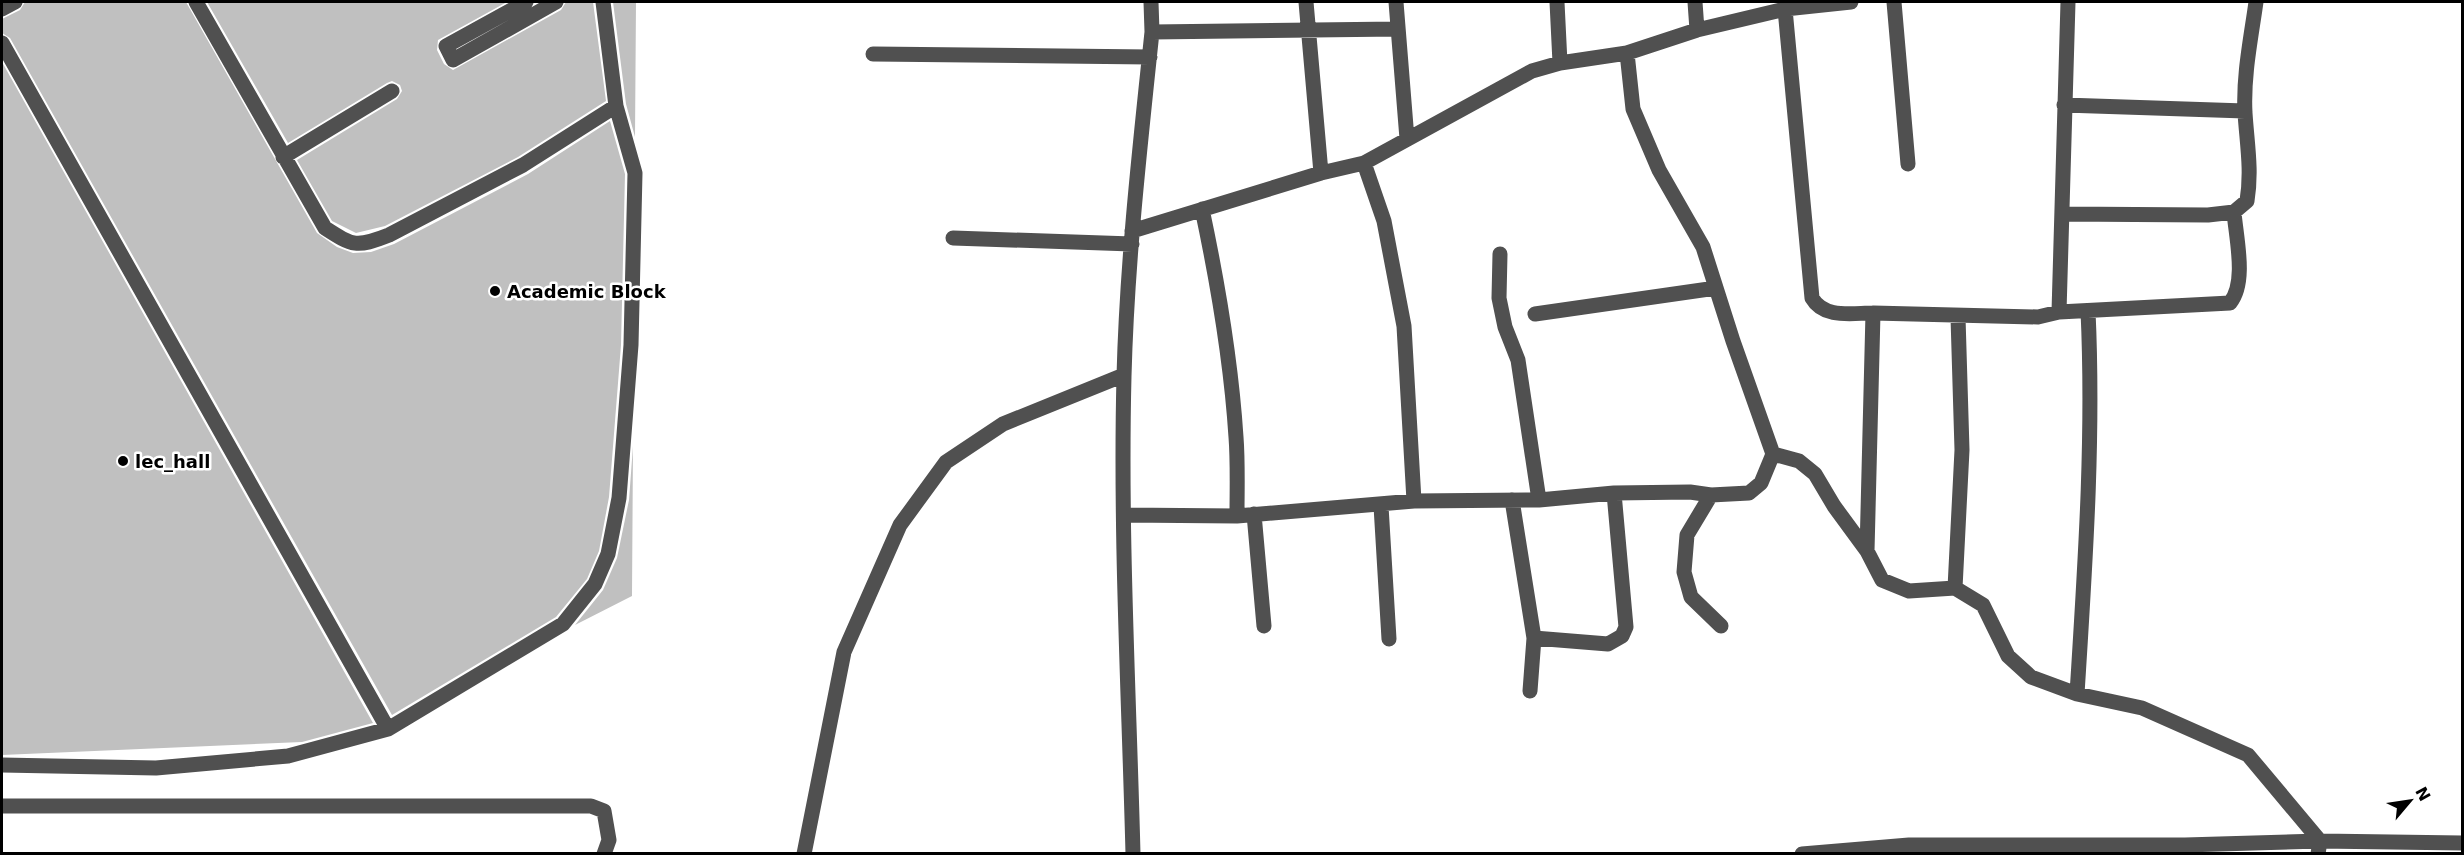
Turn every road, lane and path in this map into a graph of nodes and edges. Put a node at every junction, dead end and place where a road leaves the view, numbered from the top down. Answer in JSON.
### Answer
{"nodes":[{"id":1,"x":15,"y":2,"type":"edge"},
{"id":2,"x":196,"y":2,"type":"edge"},
{"id":3,"x":526,"y":2,"type":"edge"},
{"id":4,"x":556,"y":2,"type":"edge"},
{"id":5,"x":603,"y":2,"type":"edge"},
{"id":6,"x":1151,"y":2,"type":"edge"},
{"id":7,"x":1306,"y":2,"type":"edge"},
{"id":8,"x":1396,"y":2,"type":"edge"},
{"id":9,"x":1557,"y":2,"type":"edge"},
{"id":10,"x":1695,"y":2,"type":"edge"},
{"id":11,"x":1851,"y":2,"type":"edge"},
{"id":12,"x":1894,"y":2,"type":"edge"},
{"id":13,"x":2068,"y":2,"type":"edge"},
{"id":14,"x":2256,"y":2,"type":"edge"},
{"id":15,"x":2,"y":9,"type":"edge"},
{"id":16,"x":1785,"y":9,"type":"junction"},
{"id":17,"x":1308,"y":29,"type":"junction"},
{"id":18,"x":1398,"y":29,"type":"junction"},
{"id":19,"x":1697,"y":30,"type":"junction"},
{"id":20,"x":1152,"y":32,"type":"junction"},
{"id":21,"x":2,"y":43,"type":"edge"},
{"id":22,"x":1627,"y":53,"type":"junction"},
{"id":23,"x":873,"y":54,"type":"dead end"},
{"id":24,"x":1150,"y":57,"type":"junction"},
{"id":25,"x":1560,"y":63,"type":"junction"},
{"id":26,"x":392,"y":91,"type":"dead end"},
{"id":27,"x":2064,"y":105,"type":"junction"},
{"id":28,"x":616,"y":106,"type":"junction"},
{"id":29,"x":2245,"y":111,"type":"junction"},
{"id":30,"x":1407,"y":139,"type":"junction"},
{"id":31,"x":283,"y":157,"type":"junction"},
{"id":32,"x":1364,"y":163,"type":"junction"},
{"id":33,"x":1908,"y":164,"type":"dead end"},
{"id":34,"x":1321,"y":173,"type":"junction"},
{"id":35,"x":1202,"y":209,"type":"junction"},
{"id":36,"x":2234,"y":212,"type":"junction"},
{"id":37,"x":2062,"y":214,"type":"junction"},
{"id":38,"x":1132,"y":237,"type":"junction"},
{"id":39,"x":953,"y":238,"type":"dead end"},
{"id":40,"x":1500,"y":254,"type":"dead end"},
{"id":41,"x":1716,"y":288,"type":"junction"},
{"id":42,"x":2088,"y":311,"type":"junction"},
{"id":43,"x":2059,"y":312,"type":"junction"},
{"id":44,"x":1873,"y":313,"type":"junction"},
{"id":45,"x":1535,"y":314,"type":"dead end"},
{"id":46,"x":1958,"y":317,"type":"junction"},
{"id":47,"x":1124,"y":375,"type":"junction"},
{"id":48,"x":1773,"y":454,"type":"junction"},
{"id":49,"x":1614,"y":493,"type":"junction"},
{"id":50,"x":1711,"y":495,"type":"junction"},
{"id":51,"x":1512,"y":500,"type":"junction"},
{"id":52,"x":1539,"y":500,"type":"junction"},
{"id":53,"x":1414,"y":501,"type":"junction"},
{"id":54,"x":1381,"y":506,"type":"junction"},
{"id":55,"x":1254,"y":514,"type":"junction"},
{"id":56,"x":1124,"y":515,"type":"junction"},
{"id":57,"x":1237,"y":516,"type":"junction"},
{"id":58,"x":1867,"y":551,"type":"junction"},
{"id":59,"x":1955,"y":588,"type":"junction"},
{"id":60,"x":1264,"y":626,"type":"dead end"},
{"id":61,"x":1721,"y":626,"type":"dead end"},
{"id":62,"x":1534,"y":638,"type":"junction"},
{"id":63,"x":1389,"y":639,"type":"dead end"},
{"id":64,"x":1530,"y":691,"type":"dead end"},
{"id":65,"x":2078,"y":694,"type":"junction"},
{"id":66,"x":387,"y":729,"type":"junction"},
{"id":67,"x":2,"y":765,"type":"edge"},
{"id":68,"x":2,"y":806,"type":"edge"},
{"id":69,"x":2463,"y":843,"type":"edge"},
{"id":70,"x":2319,"y":847,"type":"edge"},
{"id":71,"x":604,"y":854,"type":"edge"},
{"id":72,"x":804,"y":854,"type":"edge"},
{"id":73,"x":1133,"y":854,"type":"edge"},
{"id":74,"x":1802,"y":854,"type":"edge"}],
"edges":[{"from":1,"to":15,"type":"street"},
{"from":2,"to":31,"type":"street"},
{"from":3,"to":4,"type":"street"},
{"from":5,"to":28,"type":"street"},
{"from":6,"to":20,"type":"street"},
{"from":7,"to":17,"type":"street"},
{"from":8,"to":18,"type":"street"},
{"from":9,"to":25,"type":"street"},
{"from":10,"to":19,"type":"street"},
{"from":11,"to":16,"type":"street"},
{"from":12,"to":33,"type":"street"},
{"from":13,"to":27,"type":"street"},
{"from":14,"to":29,"type":"street"},
{"from":16,"to":19,"type":"street"},
{"from":16,"to":44,"type":"street"},
{"from":17,"to":18,"type":"street"},
{"from":17,"to":20,"type":"street"},
{"from":17,"to":34,"type":"street"},
{"from":18,"to":30,"type":"street"},
{"from":19,"to":22,"type":"street"},
{"from":20,"to":24,"type":"street"},
{"from":21,"to":66,"type":"street"},
{"from":22,"to":25,"type":"street"},
{"from":22,"to":41,"type":"street"},
{"from":23,"to":24,"type":"street"},
{"from":24,"to":38,"type":"street"},
{"from":25,"to":30,"type":"street"},
{"from":26,"to":31,"type":"street"},
{"from":27,"to":29,"type":"street"},
{"from":27,"to":37,"type":"street"},
{"from":28,"to":31,"type":"street"},
{"from":28,"to":66,"type":"street"},
{"from":29,"to":36,"type":"street"},
{"from":30,"to":32,"type":"street"},
{"from":32,"to":34,"type":"street"},
{"from":32,"to":53,"type":"street"},
{"from":34,"to":35,"type":"street"},
{"from":35,"to":38,"type":"street"},
{"from":35,"to":57,"type":"street"},
{"from":36,"to":37,"type":"street"},
{"from":36,"to":42,"type":"street"},
{"from":37,"to":43,"type":"street"},
{"from":38,"to":39,"type":"street"},
{"from":38,"to":47,"type":"street"},
{"from":40,"to":52,"type":"street"},
{"from":41,"to":45,"type":"street"},
{"from":41,"to":48,"type":"street"},
{"from":42,"to":43,"type":"street"},
{"from":42,"to":65,"type":"street"},
{"from":43,"to":46,"type":"street"},
{"from":44,"to":46,"type":"street"},
{"from":44,"to":58,"type":"street"},
{"from":46,"to":59,"type":"street"},
{"from":47,"to":56,"type":"street"},
{"from":47,"to":72,"type":"street"},
{"from":48,"to":50,"type":"street"},
{"from":48,"to":58,"type":"street"},
{"from":49,"to":50,"type":"street"},
{"from":49,"to":52,"type":"street"},
{"from":49,"to":62,"type":"street"},
{"from":50,"to":61,"type":"street"},
{"from":51,"to":52,"type":"street"},
{"from":51,"to":53,"type":"street"},
{"from":51,"to":62,"type":"street"},
{"from":53,"to":54,"type":"street"},
{"from":54,"to":55,"type":"street"},
{"from":54,"to":63,"type":"street"},
{"from":55,"to":57,"type":"street"},
{"from":55,"to":60,"type":"street"},
{"from":56,"to":57,"type":"street"},
{"from":56,"to":73,"type":"street"},
{"from":58,"to":59,"type":"street"},
{"from":59,"to":65,"type":"street"},
{"from":62,"to":64,"type":"street"},
{"from":65,"to":70,"type":"street"},
{"from":66,"to":67,"type":"street"},
{"from":68,"to":71,"type":"street"},
{"from":69,"to":70,"type":"street"},
{"from":70,"to":74,"type":"street"}]}
